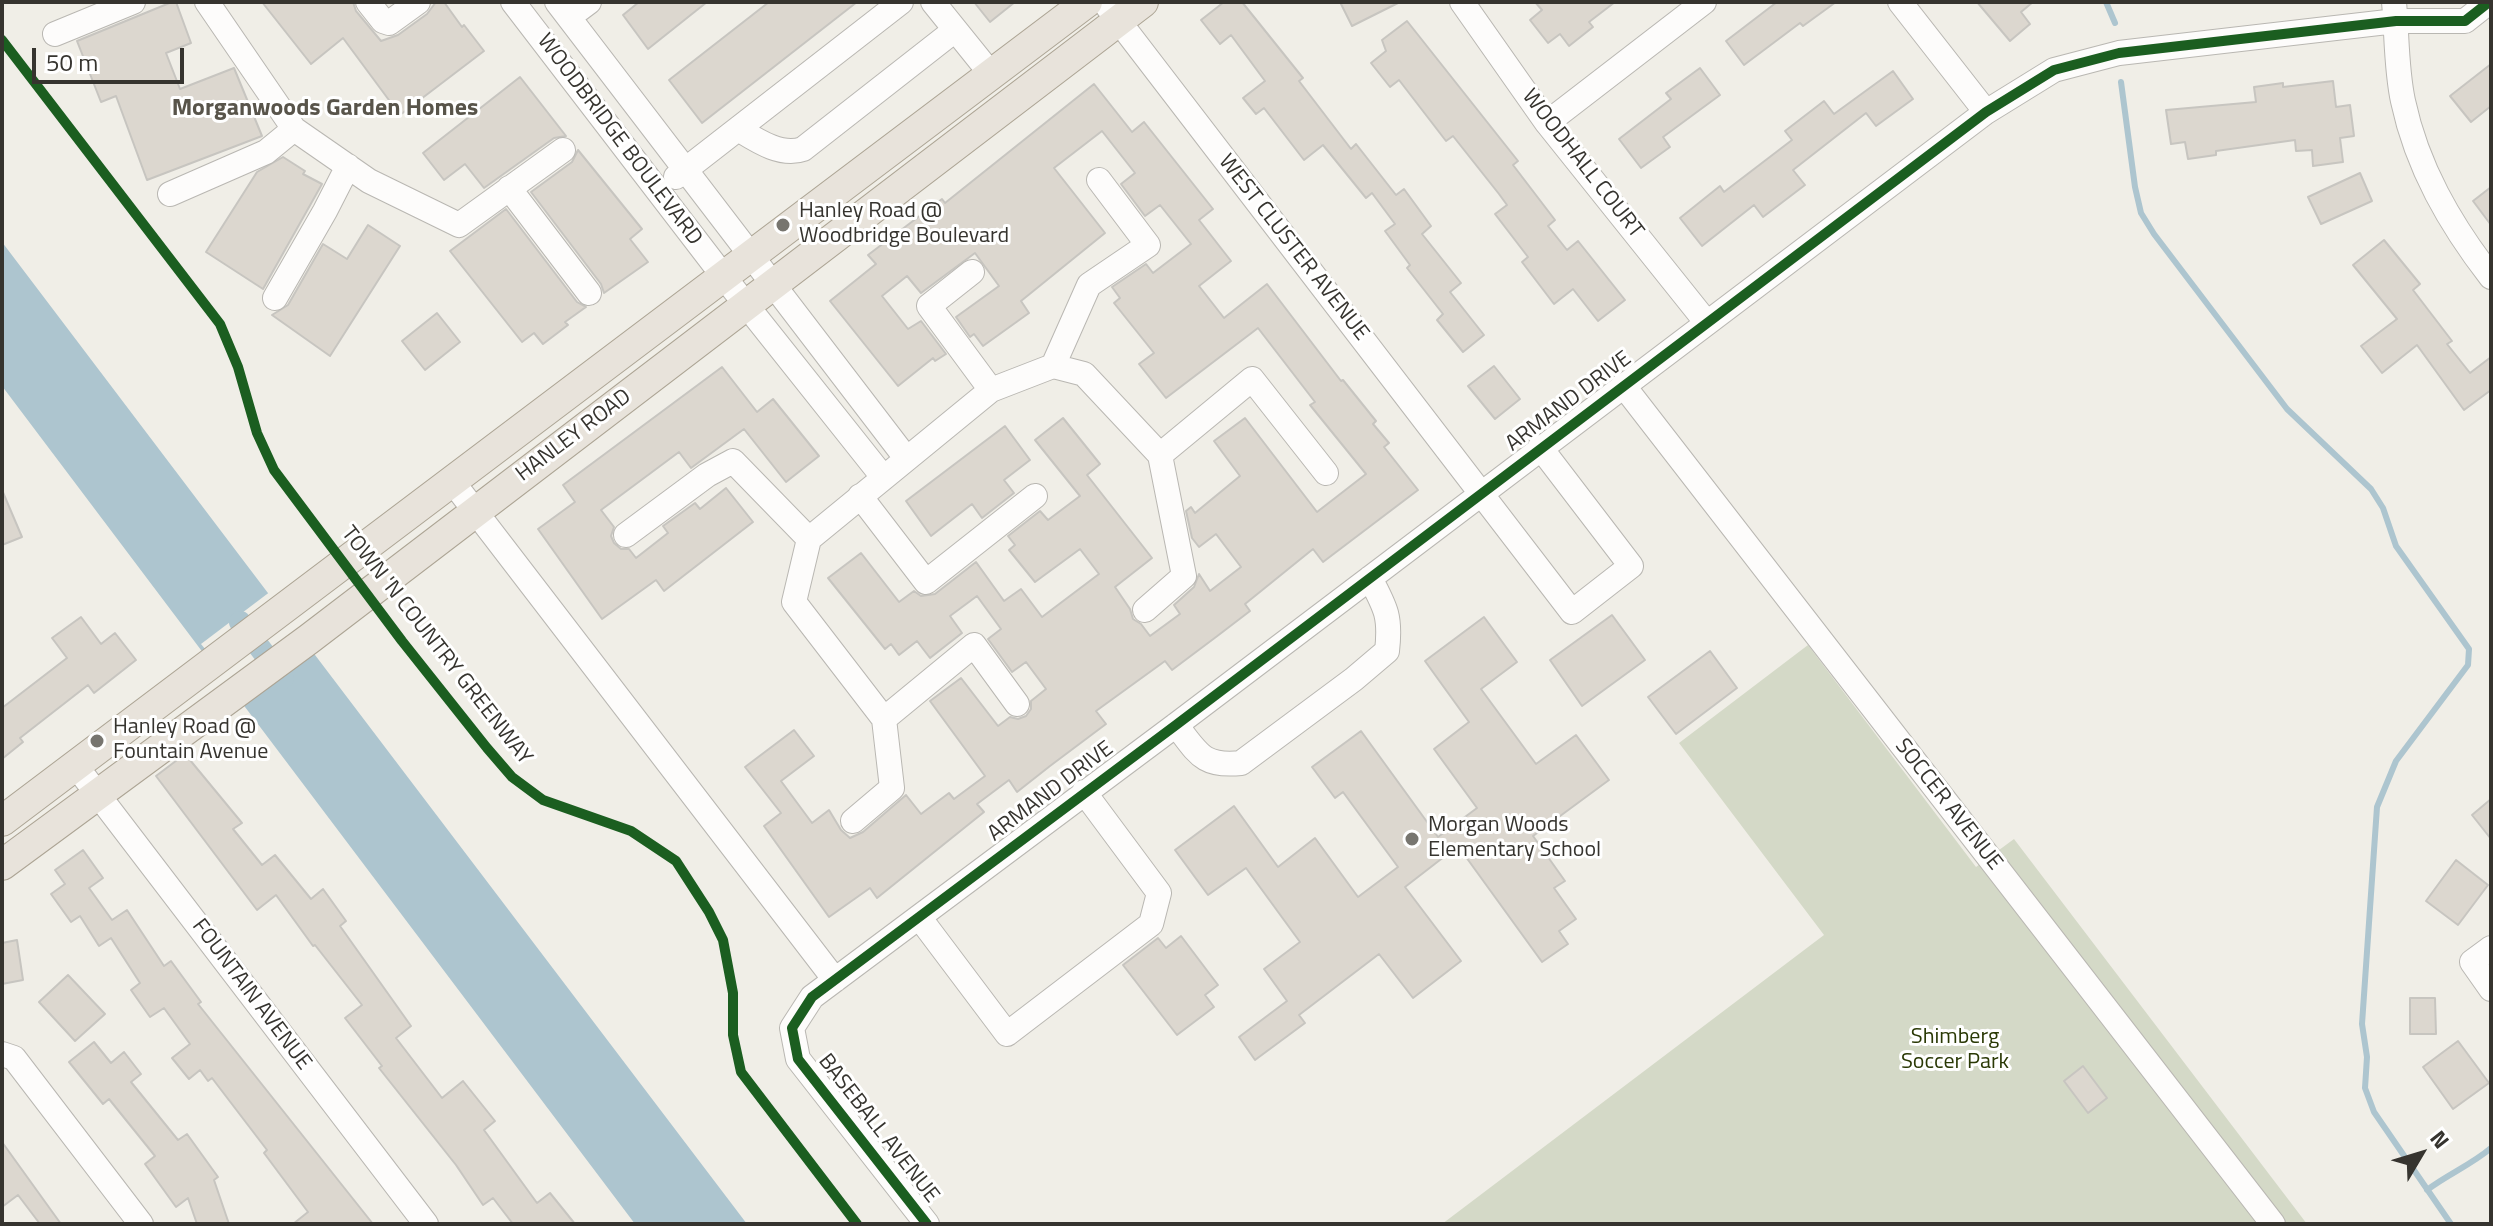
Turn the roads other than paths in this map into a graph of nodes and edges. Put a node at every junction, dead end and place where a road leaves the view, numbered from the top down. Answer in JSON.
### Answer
{"nodes":[{"id":1,"x":133,"y":2,"type":"edge"},
{"id":2,"x":207,"y":2,"type":"edge"},
{"id":3,"x":368,"y":2,"type":"edge"},
{"id":4,"x":418,"y":2,"type":"edge"},
{"id":5,"x":513,"y":2,"type":"edge"},
{"id":6,"x":589,"y":2,"type":"edge"},
{"id":7,"x":901,"y":2,"type":"edge"},
{"id":8,"x":933,"y":2,"type":"edge"},
{"id":9,"x":1143,"y":2,"type":"edge"},
{"id":10,"x":1462,"y":2,"type":"edge"},
{"id":11,"x":1704,"y":2,"type":"edge"},
{"id":12,"x":1900,"y":2,"type":"edge"},
{"id":13,"x":2489,"y":2,"type":"edge"},
{"id":14,"x":1091,"y":7,"type":"edge"},
{"id":15,"x":563,"y":10,"type":"edge"},
{"id":16,"x":2395,"y":12,"type":"edge"},
{"id":17,"x":955,"y":30,"type":"junction"},
{"id":18,"x":55,"y":34,"type":"dead end"},
{"id":19,"x":991,"y":74,"type":"junction"},
{"id":20,"x":1986,"y":112,"type":"junction"},
{"id":21,"x":1547,"y":123,"type":"junction"},
{"id":22,"x":294,"y":129,"type":"junction"},
{"id":23,"x":738,"y":129,"type":"junction"},
{"id":24,"x":563,"y":150,"type":"dead end"},
{"id":25,"x":348,"y":166,"type":"junction"},
{"id":26,"x":686,"y":170,"type":"junction"},
{"id":27,"x":1099,"y":180,"type":"dead end"},
{"id":28,"x":509,"y":188,"type":"junction"},
{"id":29,"x":657,"y":190,"type":"junction"},
{"id":30,"x":170,"y":194,"type":"dead end"},
{"id":31,"x":752,"y":257,"type":"junction"},
{"id":32,"x":972,"y":272,"type":"dead end"},
{"id":33,"x":724,"y":277,"type":"junction"},
{"id":34,"x":2491,"y":277,"type":"edge"},
{"id":35,"x":774,"y":284,"type":"junction"},
{"id":36,"x":589,"y":293,"type":"dead end"},
{"id":37,"x":275,"y":298,"type":"dead end"},
{"id":38,"x":746,"y":305,"type":"junction"},
{"id":39,"x":1707,"y":323,"type":"junction"},
{"id":40,"x":1053,"y":366,"type":"junction"},
{"id":41,"x":1623,"y":385,"type":"junction"},
{"id":42,"x":991,"y":390,"type":"junction"},
{"id":43,"x":1540,"y":447,"type":"junction"},
{"id":44,"x":1160,"y":455,"type":"junction"},
{"id":45,"x":906,"y":458,"type":"junction"},
{"id":46,"x":1326,"y":473,"type":"dead end"},
{"id":47,"x":452,"y":481,"type":"junction"},
{"id":48,"x":874,"y":484,"type":"junction"},
{"id":49,"x":1481,"y":493,"type":"junction"},
{"id":50,"x":1035,"y":496,"type":"dead end"},
{"id":51,"x":476,"y":512,"type":"junction"},
{"id":52,"x":626,"y":535,"type":"dead end"},
{"id":53,"x":809,"y":539,"type":"junction"},
{"id":54,"x":1370,"y":578,"type":"junction"},
{"id":55,"x":1145,"y":610,"type":"dead end"},
{"id":56,"x":1017,"y":704,"type":"dead end"},
{"id":57,"x":884,"y":719,"type":"junction"},
{"id":58,"x":1176,"y":725,"type":"junction"},
{"id":59,"x":76,"y":766,"type":"junction"},
{"id":60,"x":1084,"y":792,"type":"junction"},
{"id":61,"x":98,"y":795,"type":"junction"},
{"id":62,"x":2,"y":821,"type":"edge"},
{"id":63,"x":853,"y":821,"type":"dead end"},
{"id":64,"x":2,"y":865,"type":"edge"},
{"id":65,"x":919,"y":917,"type":"junction"},
{"id":66,"x":2491,"y":948,"type":"edge"},
{"id":67,"x":835,"y":980,"type":"junction"},
{"id":68,"x":2491,"y":989,"type":"edge"},
{"id":69,"x":2,"y":1054,"type":"edge"},
{"id":70,"x":141,"y":1224,"type":"edge"},
{"id":71,"x":426,"y":1224,"type":"edge"},
{"id":72,"x":927,"y":1224,"type":"edge"},
{"id":73,"x":2273,"y":1224,"type":"edge"}],
"edges":[{"from":1,"to":18,"type":"street"},
{"from":2,"to":22,"type":"street"},
{"from":3,"to":4,"type":"street"},
{"from":5,"to":29,"type":"street","name":"WOODBRIDGE BOULEVARD"},
{"from":6,"to":15,"type":"street"},
{"from":7,"to":23,"type":"street"},
{"from":8,"to":17,"type":"street"},
{"from":9,"to":14,"type":"main road","name":"HANLEY ROAD"},
{"from":10,"to":21,"type":"street","name":"WOODHALL COURT"},
{"from":11,"to":21,"type":"street"},
{"from":12,"to":20,"type":"street"},
{"from":13,"to":16,"type":"street","name":"ARMAND DRIVE"},
{"from":14,"to":19,"type":"main road","name":"HANLEY ROAD"},
{"from":14,"to":35,"type":"main road","name":"HANLEY ROAD"},
{"from":14,"to":49,"type":"street","name":"WEST CLUSTER AVENUE"},
{"from":15,"to":26,"type":"street","name":"WOODBRIDGE BOULEVARD"},
{"from":16,"to":20,"type":"street","name":"ARMAND DRIVE"},
{"from":16,"to":34,"type":"street"},
{"from":17,"to":19,"type":"street"},
{"from":17,"to":23,"type":"street"},
{"from":19,"to":31,"type":"main road","name":"HANLEY ROAD"},
{"from":20,"to":39,"type":"street","name":"ARMAND DRIVE"},
{"from":21,"to":39,"type":"street","name":"WOODHALL COURT"},
{"from":22,"to":25,"type":"street"},
{"from":22,"to":30,"type":"street"},
{"from":23,"to":26,"type":"street"},
{"from":24,"to":28,"type":"street"},
{"from":25,"to":28,"type":"street"},
{"from":25,"to":37,"type":"street"},
{"from":26,"to":29,"type":"street"},
{"from":26,"to":31,"type":"street","name":"WOODBRIDGE BOULEVARD"},
{"from":27,"to":40,"type":"street"},
{"from":28,"to":36,"type":"street"},
{"from":29,"to":33,"type":"street","name":"WOODBRIDGE BOULEVARD"},
{"from":31,"to":33,"type":"main road","name":"HANLEY ROAD"},
{"from":31,"to":35,"type":"street","name":"WOODBRIDGE BOULEVARD"},
{"from":32,"to":42,"type":"street"},
{"from":33,"to":38,"type":"street","name":"WOODBRIDGE BOULEVARD"},
{"from":33,"to":47,"type":"main road","name":"HANLEY ROAD"},
{"from":35,"to":38,"type":"main road","name":"HANLEY ROAD"},
{"from":35,"to":45,"type":"street","name":"WOODBRIDGE BOULEVARD"},
{"from":38,"to":48,"type":"street","name":"WOODBRIDGE BOULEVARD"},
{"from":38,"to":51,"type":"main road","name":"HANLEY ROAD"},
{"from":39,"to":41,"type":"street","name":"ARMAND DRIVE"},
{"from":40,"to":42,"type":"street"},
{"from":40,"to":44,"type":"street"},
{"from":41,"to":43,"type":"street","name":"ARMAND DRIVE"},
{"from":41,"to":73,"type":"street","name":"SOCCER AVENUE"},
{"from":42,"to":45,"type":"street"},
{"from":43,"to":49,"type":"street","name":"ARMAND DRIVE"},
{"from":43,"to":49,"type":"street","name":"WEST CLUSTER AVENUE"},
{"from":44,"to":46,"type":"street"},
{"from":44,"to":55,"type":"street"},
{"from":45,"to":48,"type":"street"},
{"from":47,"to":51,"type":"street"},
{"from":47,"to":59,"type":"main road","name":"HANLEY ROAD"},
{"from":48,"to":50,"type":"street","name":"WOODBRIDGE BOULEVARD"},
{"from":48,"to":53,"type":"street"},
{"from":49,"to":54,"type":"street","name":"ARMAND DRIVE"},
{"from":51,"to":61,"type":"main road","name":"HANLEY ROAD"},
{"from":51,"to":67,"type":"street"},
{"from":52,"to":53,"type":"street"},
{"from":53,"to":57,"type":"street"},
{"from":54,"to":58,"type":"street","name":"ARMAND DRIVE"},
{"from":54,"to":58,"type":"street"},
{"from":56,"to":57,"type":"street"},
{"from":57,"to":63,"type":"street"},
{"from":58,"to":60,"type":"street","name":"ARMAND DRIVE"},
{"from":59,"to":61,"type":"street","name":"FOUNTAIN AVENUE"},
{"from":59,"to":62,"type":"main road","name":"HANLEY ROAD"},
{"from":60,"to":65,"type":"street","name":"ARMAND DRIVE"},
{"from":60,"to":65,"type":"street"},
{"from":61,"to":64,"type":"main road","name":"HANLEY ROAD"},
{"from":61,"to":71,"type":"street","name":"FOUNTAIN AVENUE"},
{"from":65,"to":67,"type":"street","name":"ARMAND DRIVE"},
{"from":66,"to":68,"type":"street"},
{"from":67,"to":72,"type":"street","name":"BASEBALL AVENUE"},
{"from":69,"to":70,"type":"street"}]}
